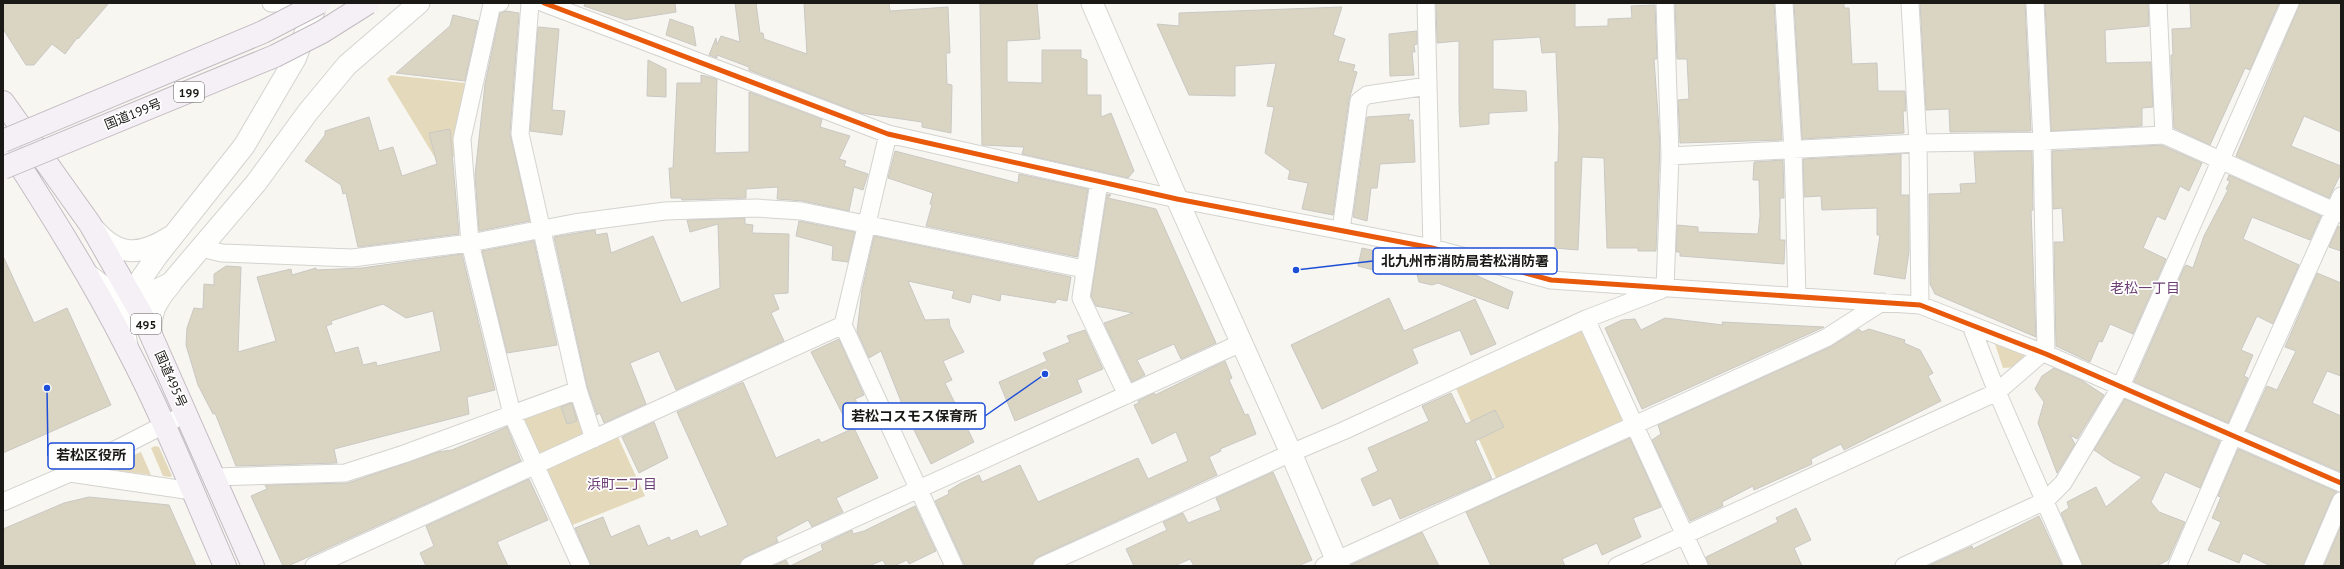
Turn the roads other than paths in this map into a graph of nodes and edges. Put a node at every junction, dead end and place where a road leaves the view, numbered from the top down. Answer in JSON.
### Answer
{"nodes":[{"id":1,"x":272,"y":3,"type":"edge"},
{"id":2,"x":282,"y":3,"type":"edge"},
{"id":3,"x":318,"y":3,"type":"edge"},
{"id":4,"x":368,"y":3,"type":"edge"},
{"id":5,"x":419,"y":3,"type":"edge"},
{"id":6,"x":500,"y":3,"type":"edge"},
{"id":7,"x":530,"y":3,"type":"edge"},
{"id":8,"x":544,"y":3,"type":"edge"},
{"id":9,"x":1092,"y":3,"type":"edge"},
{"id":10,"x":1426,"y":3,"type":"edge"},
{"id":11,"x":1665,"y":3,"type":"edge"},
{"id":12,"x":1784,"y":3,"type":"edge"},
{"id":13,"x":1910,"y":3,"type":"edge"},
{"id":14,"x":2035,"y":3,"type":"edge"},
{"id":15,"x":2158,"y":3,"type":"edge"},
{"id":16,"x":2290,"y":3,"type":"edge"},
{"id":17,"x":1428,"y":86,"type":"junction"},
{"id":18,"x":3,"y":102,"type":"edge"},
{"id":19,"x":888,"y":134,"type":"junction"},
{"id":20,"x":2164,"y":135,"type":"junction"},
{"id":21,"x":3,"y":140,"type":"edge"},
{"id":22,"x":2042,"y":141,"type":"junction"},
{"id":23,"x":1918,"y":143,"type":"junction"},
{"id":24,"x":1793,"y":150,"type":"junction"},
{"id":25,"x":1670,"y":156,"type":"junction"},
{"id":26,"x":2221,"y":160,"type":"junction"},
{"id":27,"x":3,"y":168,"type":"edge"},
{"id":28,"x":1099,"y":182,"type":"junction"},
{"id":29,"x":1177,"y":199,"type":"junction"},
{"id":30,"x":2339,"y":207,"type":"edge"},
{"id":31,"x":866,"y":223,"type":"junction"},
{"id":32,"x":90,"y":224,"type":"junction"},
{"id":33,"x":541,"y":229,"type":"junction"},
{"id":34,"x":1341,"y":230,"type":"junction"},
{"id":35,"x":174,"y":234,"type":"junction"},
{"id":36,"x":470,"y":243,"type":"junction"},
{"id":37,"x":201,"y":248,"type":"junction"},
{"id":38,"x":1432,"y":248,"type":"junction"},
{"id":39,"x":1084,"y":269,"type":"junction"},
{"id":40,"x":88,"y":275,"type":"junction"},
{"id":41,"x":171,"y":283,"type":"junction"},
{"id":42,"x":1665,"y":288,"type":"junction"},
{"id":43,"x":130,"y":296,"type":"junction"},
{"id":44,"x":1797,"y":297,"type":"junction"},
{"id":45,"x":1882,"y":302,"type":"junction"},
{"id":46,"x":1920,"y":305,"type":"junction"},
{"id":47,"x":1586,"y":318,"type":"junction"},
{"id":48,"x":843,"y":325,"type":"junction"},
{"id":49,"x":1971,"y":326,"type":"junction"},
{"id":50,"x":152,"y":338,"type":"junction"},
{"id":51,"x":1242,"y":343,"type":"junction"},
{"id":52,"x":128,"y":348,"type":"junction"},
{"id":53,"x":2044,"y":354,"type":"junction"},
{"id":54,"x":2121,"y":386,"type":"junction"},
{"id":55,"x":578,"y":390,"type":"junction"},
{"id":56,"x":1997,"y":392,"type":"junction"},
{"id":57,"x":1127,"y":395,"type":"junction"},
{"id":58,"x":187,"y":413,"type":"junction"},
{"id":59,"x":512,"y":414,"type":"junction"},
{"id":60,"x":1634,"y":425,"type":"junction"},
{"id":61,"x":164,"y":426,"type":"junction"},
{"id":62,"x":2233,"y":436,"type":"junction"},
{"id":63,"x":594,"y":439,"type":"junction"},
{"id":64,"x":1291,"y":452,"type":"junction"},
{"id":65,"x":535,"y":466,"type":"junction"},
{"id":66,"x":70,"y":473,"type":"junction"},
{"id":67,"x":215,"y":477,"type":"junction"},
{"id":68,"x":2341,"y":483,"type":"edge"},
{"id":69,"x":919,"y":487,"type":"junction"},
{"id":70,"x":192,"y":491,"type":"junction"},
{"id":71,"x":2045,"y":501,"type":"junction"},
{"id":72,"x":2341,"y":501,"type":"edge"},
{"id":73,"x":3,"y":502,"type":"edge"},
{"id":74,"x":1686,"y":534,"type":"junction"},
{"id":75,"x":1333,"y":564,"type":"edge"},
{"id":76,"x":225,"y":566,"type":"edge"},
{"id":77,"x":253,"y":566,"type":"edge"},
{"id":78,"x":314,"y":566,"type":"edge"},
{"id":79,"x":582,"y":566,"type":"edge"},
{"id":80,"x":749,"y":566,"type":"edge"},
{"id":81,"x":954,"y":566,"type":"edge"},
{"id":82,"x":1042,"y":566,"type":"edge"},
{"id":83,"x":1617,"y":566,"type":"edge"},
{"id":84,"x":1699,"y":566,"type":"edge"},
{"id":85,"x":1904,"y":566,"type":"edge"},
{"id":86,"x":2073,"y":566,"type":"edge"},
{"id":87,"x":2177,"y":566,"type":"edge"},
{"id":88,"x":2313,"y":566,"type":"edge"}],
"edges":[{"from":1,"to":2,"type":"street"},
{"from":3,"to":21,"type":"highway","name":"国道199号","number":"199","bridge":true},
{"from":3,"to":35,"type":"street"},
{"from":4,"to":27,"type":"highway","name":"国道199号","number":"199","bridge":true},
{"from":5,"to":37,"type":"street"},
{"from":6,"to":36,"type":"street"},
{"from":7,"to":33,"type":"street"},
{"from":8,"to":19,"type":"street"},
{"from":9,"to":29,"type":"street"},
{"from":10,"to":17,"type":"street"},
{"from":11,"to":25,"type":"street"},
{"from":12,"to":24,"type":"street"},
{"from":13,"to":23,"type":"street"},
{"from":14,"to":22,"type":"street"},
{"from":15,"to":20,"type":"street"},
{"from":16,"to":26,"type":"street"},
{"from":17,"to":34,"type":"street"},
{"from":17,"to":38,"type":"street"},
{"from":18,"to":32,"type":"highway","name":"国道495号","number":"495"},
{"from":19,"to":28,"type":"street"},
{"from":19,"to":31,"type":"street"},
{"from":20,"to":22,"type":"street"},
{"from":20,"to":26,"type":"street"},
{"from":21,"to":40,"type":"highway","name":"国道495号","number":"495"},
{"from":22,"to":23,"type":"street"},
{"from":22,"to":53,"type":"street"},
{"from":23,"to":24,"type":"street"},
{"from":23,"to":46,"type":"street"},
{"from":24,"to":25,"type":"street"},
{"from":24,"to":44,"type":"street"},
{"from":25,"to":42,"type":"street"},
{"from":26,"to":30,"type":"street"},
{"from":26,"to":54,"type":"street"},
{"from":28,"to":29,"type":"street"},
{"from":28,"to":39,"type":"street"},
{"from":29,"to":34,"type":"street"},
{"from":29,"to":51,"type":"street"},
{"from":30,"to":62,"type":"street"},
{"from":31,"to":33,"type":"street"},
{"from":31,"to":39,"type":"street"},
{"from":31,"to":48,"type":"street"},
{"from":32,"to":35,"type":"street"},
{"from":32,"to":43,"type":"highway","name":"国道495号","number":"495"},
{"from":33,"to":36,"type":"street"},
{"from":33,"to":55,"type":"street"},
{"from":34,"to":38,"type":"street"},
{"from":35,"to":43,"type":"street"},
{"from":36,"to":37,"type":"street"},
{"from":36,"to":59,"type":"street"},
{"from":37,"to":41,"type":"street"},
{"from":38,"to":42,"type":"street"},
{"from":39,"to":57,"type":"street"},
{"from":40,"to":43,"type":"street"},
{"from":40,"to":52,"type":"highway","name":"国道495号","number":"495"},
{"from":41,"to":43,"type":"street"},
{"from":41,"to":50,"type":"street"},
{"from":42,"to":44,"type":"street"},
{"from":42,"to":47,"type":"street"},
{"from":43,"to":50,"type":"highway","name":"国道495号","number":"495"},
{"from":43,"to":52,"type":"street"},
{"from":44,"to":45,"type":"street"},
{"from":45,"to":46,"type":"street"},
{"from":45,"to":60,"type":"street"},
{"from":46,"to":49,"type":"street"},
{"from":47,"to":60,"type":"street"},
{"from":47,"to":64,"type":"street"},
{"from":48,"to":63,"type":"street"},
{"from":48,"to":69,"type":"street"},
{"from":49,"to":53,"type":"street"},
{"from":49,"to":56,"type":"street"},
{"from":50,"to":58,"type":"highway","name":"国道495号","number":"495"},
{"from":51,"to":57,"type":"street"},
{"from":51,"to":64,"type":"street"},
{"from":52,"to":61,"type":"highway","name":"国道495号","number":"495"},
{"from":53,"to":54,"type":"street"},
{"from":53,"to":56,"type":"street"},
{"from":54,"to":62,"type":"street"},
{"from":54,"to":71,"type":"street"},
{"from":55,"to":59,"type":"street"},
{"from":55,"to":63,"type":"street"},
{"from":56,"to":71,"type":"street"},
{"from":56,"to":74,"type":"street"},
{"from":57,"to":69,"type":"street"},
{"from":58,"to":61,"type":"street"},
{"from":58,"to":67,"type":"highway","name":"国道495号","number":"495"},
{"from":59,"to":65,"type":"street"},
{"from":59,"to":67,"type":"street"},
{"from":60,"to":74,"type":"street"},
{"from":60,"to":75,"type":"street"},
{"from":61,"to":66,"type":"street"},
{"from":61,"to":70,"type":"highway","name":"国道495号","number":"495"},
{"from":62,"to":68,"type":"street"},
{"from":62,"to":87,"type":"street"},
{"from":63,"to":65,"type":"street"},
{"from":64,"to":75,"type":"street"},
{"from":64,"to":82,"type":"street"},
{"from":65,"to":78,"type":"street"},
{"from":65,"to":79,"type":"street"},
{"from":66,"to":70,"type":"street"},
{"from":66,"to":73,"type":"street"},
{"from":67,"to":77,"type":"highway","name":"国道495号","number":"495"},
{"from":69,"to":80,"type":"street"},
{"from":69,"to":81,"type":"street"},
{"from":70,"to":76,"type":"highway","name":"国道495号","number":"495"},
{"from":71,"to":85,"type":"street"},
{"from":71,"to":86,"type":"street"},
{"from":72,"to":88,"type":"street"},
{"from":74,"to":83,"type":"street"},
{"from":74,"to":84,"type":"street"}]}
